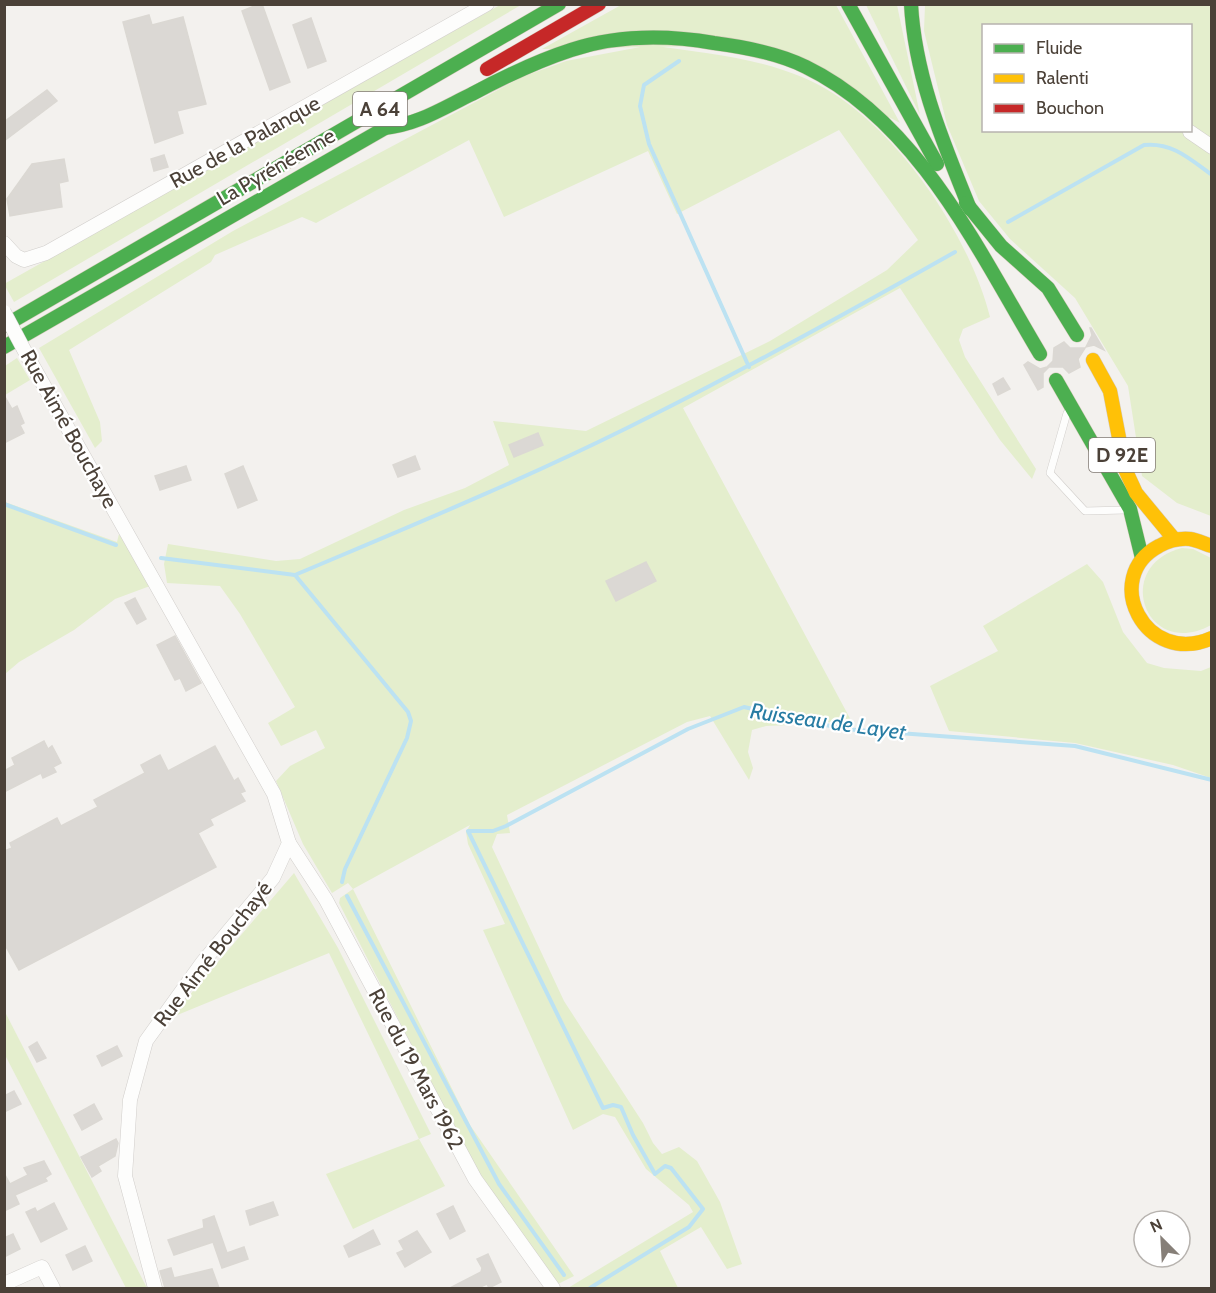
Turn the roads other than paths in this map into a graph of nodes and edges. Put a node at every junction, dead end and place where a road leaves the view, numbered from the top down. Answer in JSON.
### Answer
{"nodes":[{"id":1,"x":487,"y":4,"type":"edge"},
{"id":2,"x":559,"y":4,"type":"edge"},
{"id":3,"x":599,"y":4,"type":"edge"},
{"id":4,"x":848,"y":4,"type":"edge"},
{"id":5,"x":911,"y":4,"type":"edge"},
{"id":6,"x":384,"y":128,"type":"junction"},
{"id":7,"x":1190,"y":132,"type":"edge"},
{"id":8,"x":1212,"y":147,"type":"edge"},
{"id":9,"x":941,"y":171,"type":"junction"},
{"id":10,"x":970,"y":209,"type":"junction"},
{"id":11,"x":955,"y":211,"type":"junction"},
{"id":12,"x":4,"y":243,"type":"edge"},
{"id":13,"x":4,"y":312,"type":"edge"},
{"id":14,"x":4,"y":326,"type":"edge"},
{"id":15,"x":1077,"y":334,"type":"dead end"},
{"id":16,"x":4,"y":347,"type":"edge"},
{"id":17,"x":1040,"y":354,"type":"dead end"},
{"id":18,"x":1093,"y":360,"type":"dead end"},
{"id":19,"x":1056,"y":380,"type":"dead end"},
{"id":20,"x":1070,"y":402,"type":"junction"},
{"id":21,"x":1130,"y":509,"type":"junction"},
{"id":22,"x":1174,"y":539,"type":"junction"},
{"id":23,"x":1212,"y":546,"type":"edge"},
{"id":24,"x":1142,"y":558,"type":"junction"},
{"id":25,"x":1212,"y":638,"type":"edge"},
{"id":26,"x":289,"y":843,"type":"junction"},
{"id":27,"x":4,"y":1284,"type":"edge"},
{"id":28,"x":53,"y":1288,"type":"edge"},
{"id":29,"x":155,"y":1288,"type":"edge"},
{"id":30,"x":553,"y":1288,"type":"edge"}],
"edges":[{"from":1,"to":12,"type":"street","name":"Rue de la Palanque"},
{"from":2,"to":14,"type":"main road","name":"La Pyrénéenne","number":"A 64"},
{"from":3,"to":6,"type":"main road","name":"La Pyrénéenne","number":"A 64"},
{"from":4,"to":9,"type":"main road"},
{"from":5,"to":10,"type":"main road"},
{"from":6,"to":11,"type":"main road"},
{"from":6,"to":16,"type":"main road","name":"La Pyrénéenne","number":"A 64"},
{"from":7,"to":8,"type":"street"},
{"from":9,"to":10,"type":"main road"},
{"from":9,"to":11,"type":"main road"},
{"from":10,"to":15,"type":"main road"},
{"from":11,"to":17,"type":"main road"},
{"from":13,"to":26,"type":"street","name":"Rue Aimé Bouchaye","bridge":true},
{"from":18,"to":22,"type":"main road","number":"D 92E"},
{"from":19,"to":20,"type":"main road","number":"D 92E"},
{"from":20,"to":21,"type":"main road","number":"D 92E"},
{"from":20,"to":21,"type":"lane"},
{"from":21,"to":24,"type":"main road","number":"D 92E"},
{"from":22,"to":23,"type":"main road"},
{"from":22,"to":24,"type":"main road"},
{"from":24,"to":25,"type":"main road"},
{"from":26,"to":29,"type":"street","name":"Rue Aimé Bouchayé"},
{"from":26,"to":30,"type":"street","name":"Rue du 19 Mars 1962"},
{"from":27,"to":28,"type":"street"}]}
